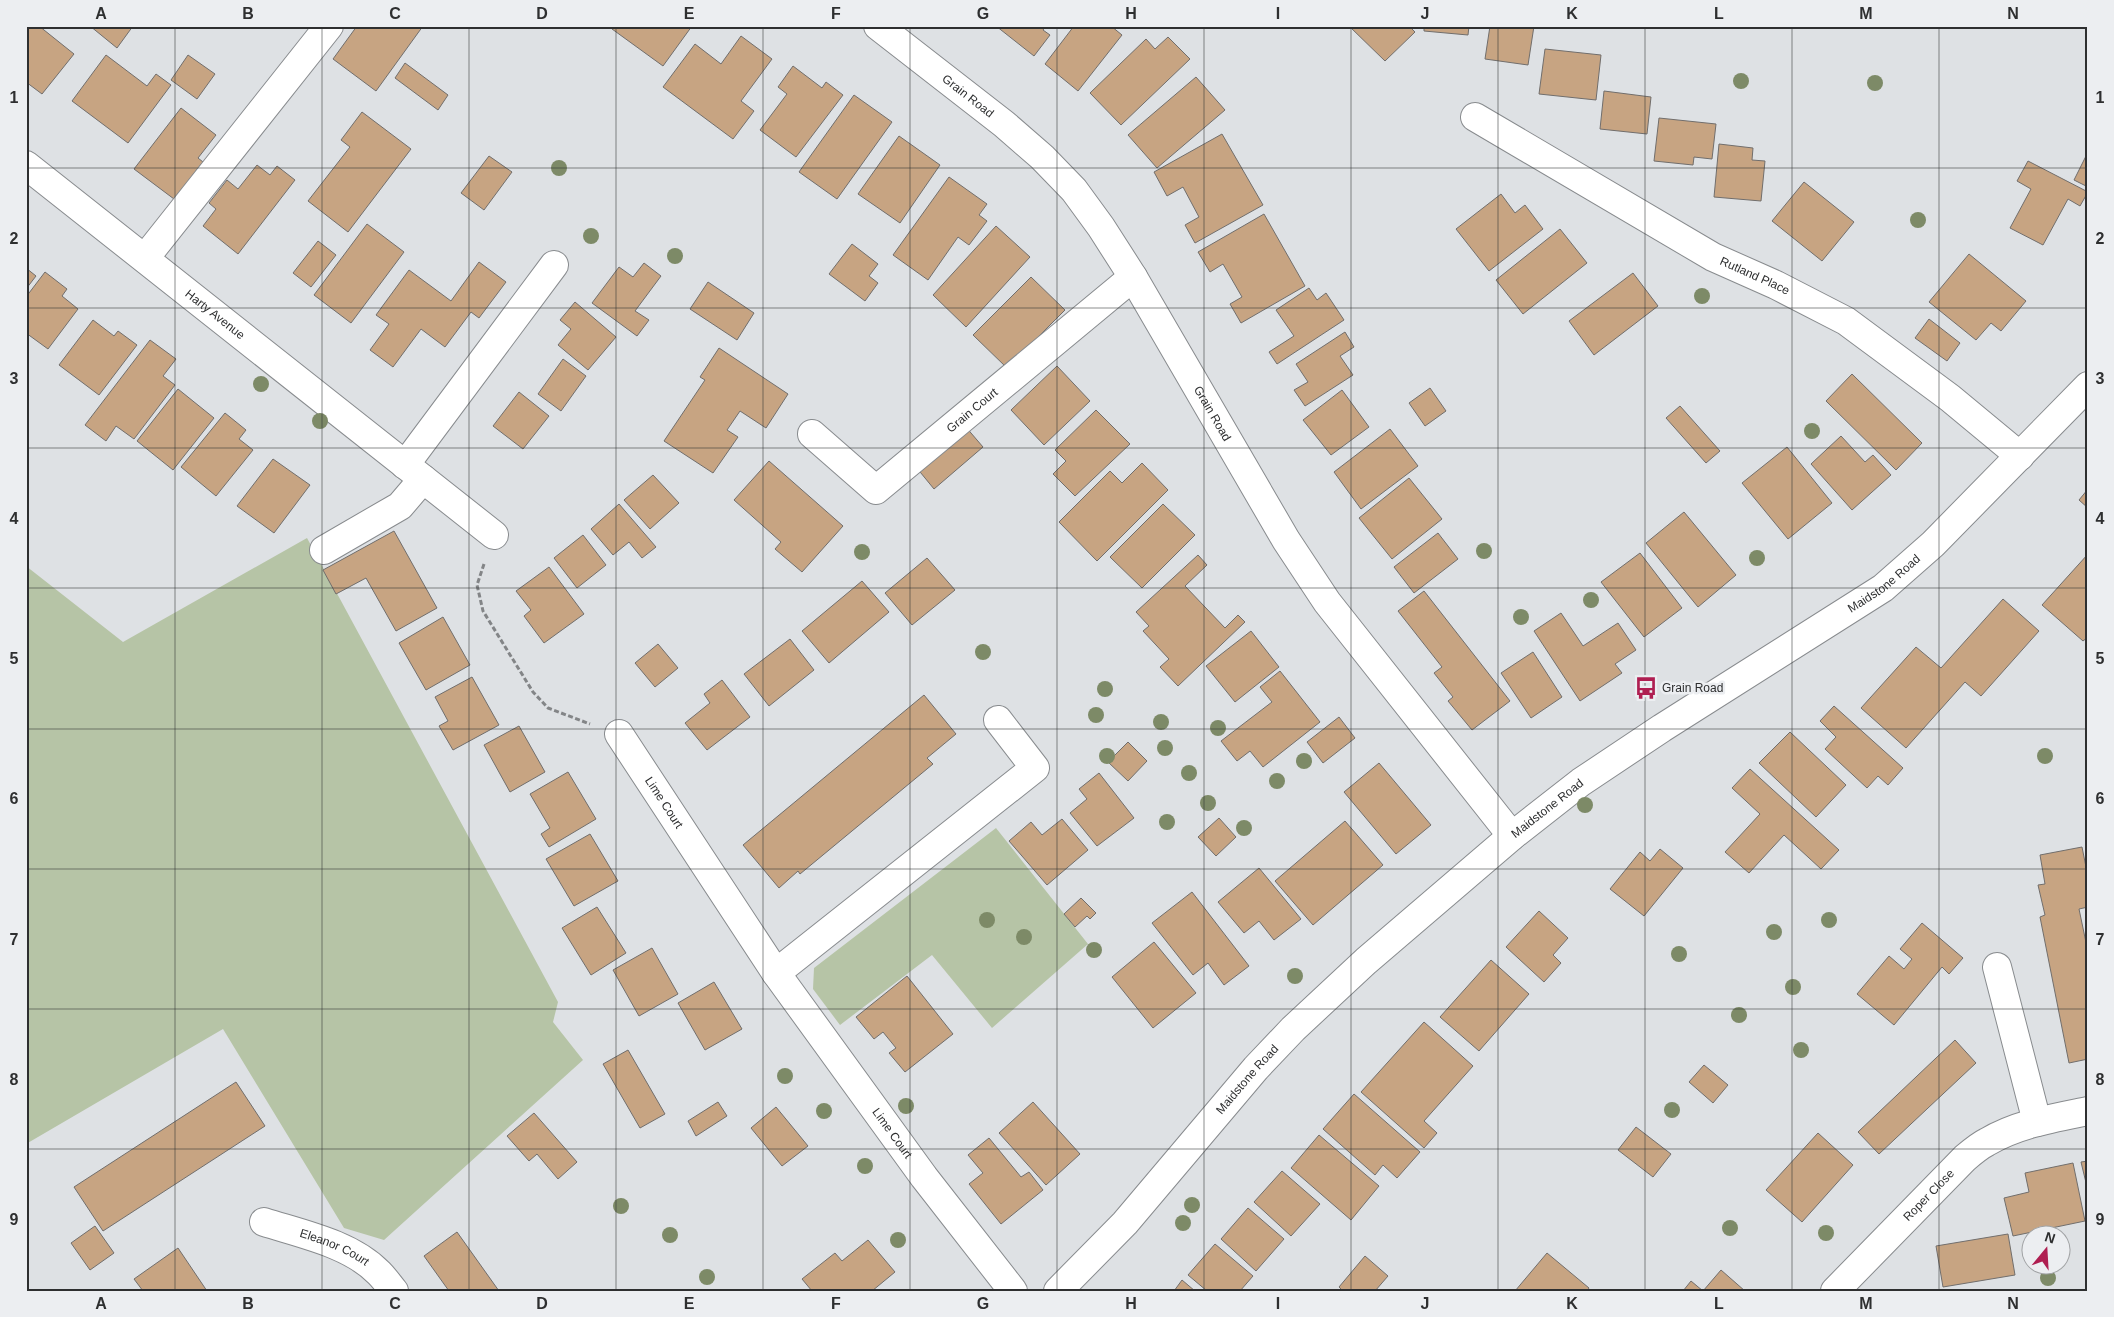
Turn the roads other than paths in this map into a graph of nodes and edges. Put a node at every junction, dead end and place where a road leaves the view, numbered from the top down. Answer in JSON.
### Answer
{"nodes":[{"id":1,"x":329,"y":26,"type":"edge"},
{"id":2,"x":878,"y":26,"type":"edge"},
{"id":3,"x":1476,"y":117,"type":"dead end"},
{"id":4,"x":26,"y":165,"type":"edge"},
{"id":5,"x":145,"y":258,"type":"junction"},
{"id":6,"x":554,"y":265,"type":"dead end"},
{"id":7,"x":1132,"y":277,"type":"junction"},
{"id":8,"x":2088,"y":386,"type":"edge"},
{"id":9,"x":812,"y":434,"type":"dead end"},
{"id":10,"x":2020,"y":456,"type":"junction"},
{"id":11,"x":414,"y":472,"type":"junction"},
{"id":12,"x":494,"y":535,"type":"road end"},
{"id":13,"x":324,"y":550,"type":"dead end"},
{"id":14,"x":998,"y":720,"type":"dead end"},
{"id":15,"x":619,"y":734,"type":"road end"},
{"id":16,"x":1512,"y":836,"type":"junction"},
{"id":17,"x":1997,"y":967,"type":"dead end"},
{"id":18,"x":776,"y":974,"type":"junction"},
{"id":19,"x":2088,"y":1111,"type":"edge"},
{"id":20,"x":2037,"y":1122,"type":"junction"},
{"id":21,"x":264,"y":1222,"type":"dead end"},
{"id":22,"x":394,"y":1291,"type":"edge"},
{"id":23,"x":1013,"y":1291,"type":"edge"},
{"id":24,"x":1058,"y":1291,"type":"edge"},
{"id":25,"x":1834,"y":1291,"type":"edge"}],
"edges":[{"from":1,"to":5,"type":"street"},
{"from":2,"to":7,"type":"street","name":"Grain Road"},
{"from":3,"to":10,"type":"street","name":"Rutland Place"},
{"from":4,"to":5,"type":"street","name":"Harty Avenue"},
{"from":5,"to":11,"type":"street","name":"Harty Avenue"},
{"from":6,"to":11,"type":"street"},
{"from":7,"to":9,"type":"street","name":"Grain Court"},
{"from":7,"to":16,"type":"street","name":"Grain Road"},
{"from":8,"to":10,"type":"street","name":"Maidstone Road"},
{"from":10,"to":16,"type":"street","name":"Maidstone Road"},
{"from":11,"to":12,"type":"street","name":"Harty Avenue"},
{"from":11,"to":13,"type":"street"},
{"from":14,"to":18,"type":"street"},
{"from":15,"to":18,"type":"street","name":"Lime Court"},
{"from":16,"to":24,"type":"street","name":"Maidstone Road"},
{"from":17,"to":20,"type":"street"},
{"from":18,"to":23,"type":"street","name":"Lime Court"},
{"from":19,"to":20,"type":"street","name":"Roper Close"},
{"from":20,"to":25,"type":"street","name":"Roper Close"},
{"from":21,"to":22,"type":"street","name":"Eleanor Court"}]}
